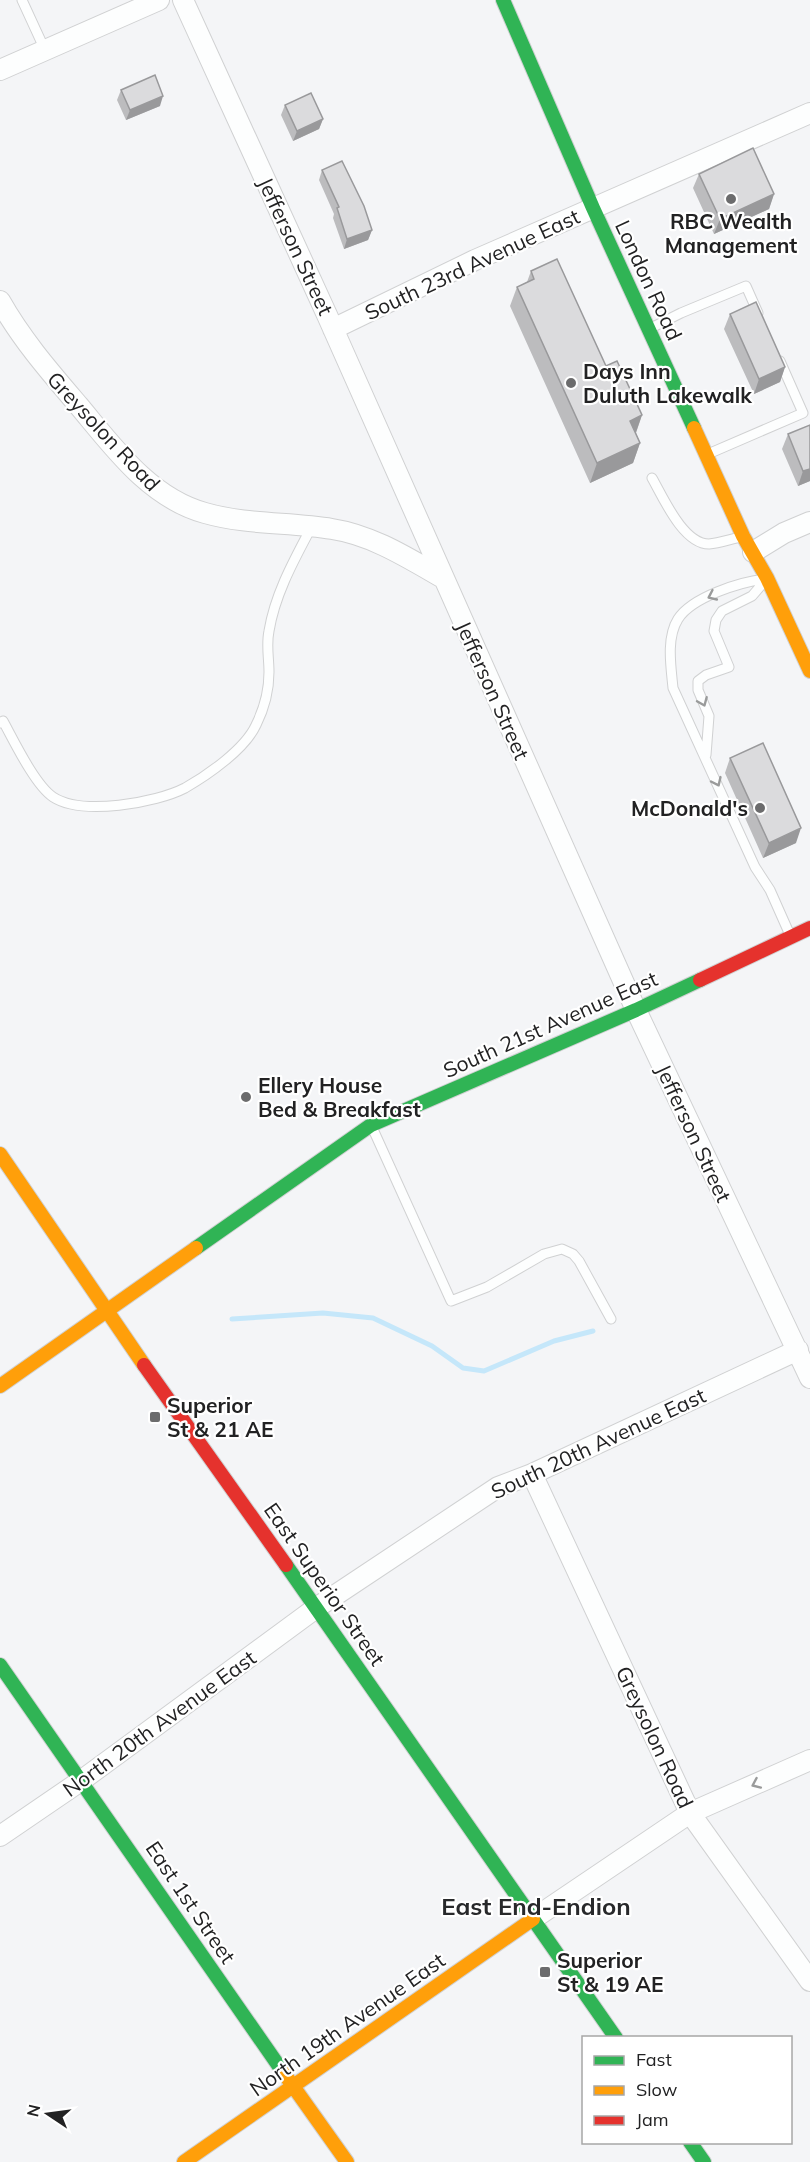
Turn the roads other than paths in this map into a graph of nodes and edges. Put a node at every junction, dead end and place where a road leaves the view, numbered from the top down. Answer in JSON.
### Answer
{"nodes":[{"id":1,"x":22,"y":0,"type":"edge"},
{"id":2,"x":159,"y":0,"type":"edge"},
{"id":3,"x":183,"y":0,"type":"edge"},
{"id":4,"x":503,"y":0,"type":"edge"},
{"id":5,"x":45,"y":50,"type":"junction"},
{"id":6,"x":0,"y":70,"type":"edge"},
{"id":7,"x":810,"y":113,"type":"edge"},
{"id":8,"x":593,"y":208,"type":"junction"},
{"id":9,"x":0,"y":301,"type":"edge"},
{"id":10,"x":760,"y":318,"type":"edge"},
{"id":11,"x":333,"y":329,"type":"junction"},
{"id":12,"x":649,"y":329,"type":"junction"},
{"id":13,"x":775,"y":350,"type":"edge"},
{"id":14,"x":706,"y":455,"type":"junction"},
{"id":15,"x":652,"y":478,"type":"dead end"},
{"id":16,"x":810,"y":522,"type":"edge"},
{"id":17,"x":312,"y":526,"type":"junction"},
{"id":18,"x":748,"y":544,"type":"junction"},
{"id":19,"x":443,"y":578,"type":"junction"},
{"id":20,"x":767,"y":578,"type":"junction"},
{"id":21,"x":810,"y":671,"type":"edge"},
{"id":22,"x":0,"y":723,"type":"edge"},
{"id":23,"x":705,"y":757,"type":"junction"},
{"id":24,"x":810,"y":928,"type":"edge"},
{"id":25,"x":790,"y":937,"type":"junction"},
{"id":26,"x":636,"y":1010,"type":"junction"},
{"id":27,"x":371,"y":1125,"type":"junction"},
{"id":28,"x":0,"y":1154,"type":"edge"},
{"id":29,"x":107,"y":1312,"type":"junction"},
{"id":30,"x":610,"y":1319,"type":"dead end"},
{"id":31,"x":798,"y":1350,"type":"junction"},
{"id":32,"x":810,"y":1378,"type":"edge"},
{"id":33,"x":0,"y":1386,"type":"edge"},
{"id":34,"x":532,"y":1474,"type":"junction"},
{"id":35,"x":316,"y":1608,"type":"junction"},
{"id":36,"x":0,"y":1665,"type":"edge"},
{"id":37,"x":810,"y":1760,"type":"edge"},
{"id":38,"x":82,"y":1780,"type":"junction"},
{"id":39,"x":690,"y":1813,"type":"junction"},
{"id":40,"x":0,"y":1836,"type":"edge"},
{"id":41,"x":533,"y":1919,"type":"junction"},
{"id":42,"x":810,"y":1981,"type":"edge"},
{"id":43,"x":615,"y":2036,"type":"edge"},
{"id":44,"x":293,"y":2088,"type":"junction"},
{"id":45,"x":691,"y":2144,"type":"edge"},
{"id":46,"x":184,"y":2162,"type":"edge"},
{"id":47,"x":347,"y":2162,"type":"edge"},
{"id":48,"x":704,"y":2162,"type":"edge"}],
"edges":[{"from":1,"to":5,"type":"lane"},
{"from":2,"to":5,"type":"street"},
{"from":3,"to":11,"type":"street","name":"Jefferson Street"},
{"from":4,"to":8,"type":"street","name":"London Road"},
{"from":5,"to":6,"type":"street"},
{"from":7,"to":8,"type":"street","name":"South 23rd Avenue East"},
{"from":8,"to":11,"type":"street","name":"South 23rd Avenue East"},
{"from":8,"to":12,"type":"street","name":"London Road"},
{"from":9,"to":17,"type":"street","name":"Greysolon Road"},
{"from":10,"to":12,"type":"lane"},
{"from":11,"to":19,"type":"street","name":"Jefferson Street"},
{"from":12,"to":14,"type":"street","name":"London Road"},
{"from":13,"to":14,"type":"lane"},
{"from":14,"to":18,"type":"street","name":"London Road"},
{"from":15,"to":18,"type":"lane"},
{"from":16,"to":18,"type":"street"},
{"from":17,"to":19,"type":"street","name":"Greysolon Road"},
{"from":17,"to":22,"type":"lane"},
{"from":18,"to":20,"type":"street","name":"London Road"},
{"from":19,"to":26,"type":"street","name":"Jefferson Street"},
{"from":20,"to":21,"type":"street","name":"London Road"},
{"from":20,"to":23,"type":"lane","one_way":true},
{"from":20,"to":23,"type":"lane","one_way":true},
{"from":23,"to":25,"type":"lane","one_way":true},
{"from":24,"to":25,"type":"street","name":"South 21st Avenue East"},
{"from":25,"to":26,"type":"street","name":"South 21st Avenue East"},
{"from":26,"to":27,"type":"street","name":"South 21st Avenue East"},
{"from":26,"to":31,"type":"street","name":"Jefferson Street"},
{"from":27,"to":29,"type":"street","name":"South 21st Avenue East"},
{"from":27,"to":30,"type":"lane"},
{"from":28,"to":29,"type":"street","name":"East Superior Street"},
{"from":29,"to":33,"type":"street","name":"South 21st Avenue East"},
{"from":29,"to":35,"type":"street","name":"East Superior Street"},
{"from":31,"to":32,"type":"street","name":"Jefferson Street"},
{"from":31,"to":34,"type":"street","name":"South 20th Avenue East"},
{"from":34,"to":35,"type":"street","name":"South 20th Avenue East"},
{"from":34,"to":39,"type":"street","name":"Greysolon Road"},
{"from":35,"to":38,"type":"street","name":"North 20th Avenue East"},
{"from":35,"to":41,"type":"street","name":"East Superior Street"},
{"from":36,"to":38,"type":"street","name":"East 1st Street"},
{"from":37,"to":39,"type":"street","one_way":true},
{"from":38,"to":40,"type":"street","name":"North 20th Avenue East"},
{"from":38,"to":44,"type":"street","name":"East 1st Street"},
{"from":39,"to":41,"type":"street"},
{"from":39,"to":42,"type":"street","name":"Greysolon Road"},
{"from":41,"to":43,"type":"street","name":"East Superior Street"},
{"from":41,"to":44,"type":"street","name":"North 19th Avenue East"},
{"from":44,"to":46,"type":"street","name":"North 19th Avenue East"},
{"from":44,"to":47,"type":"street","name":"East 1st Street"},
{"from":45,"to":48,"type":"street"}]}
